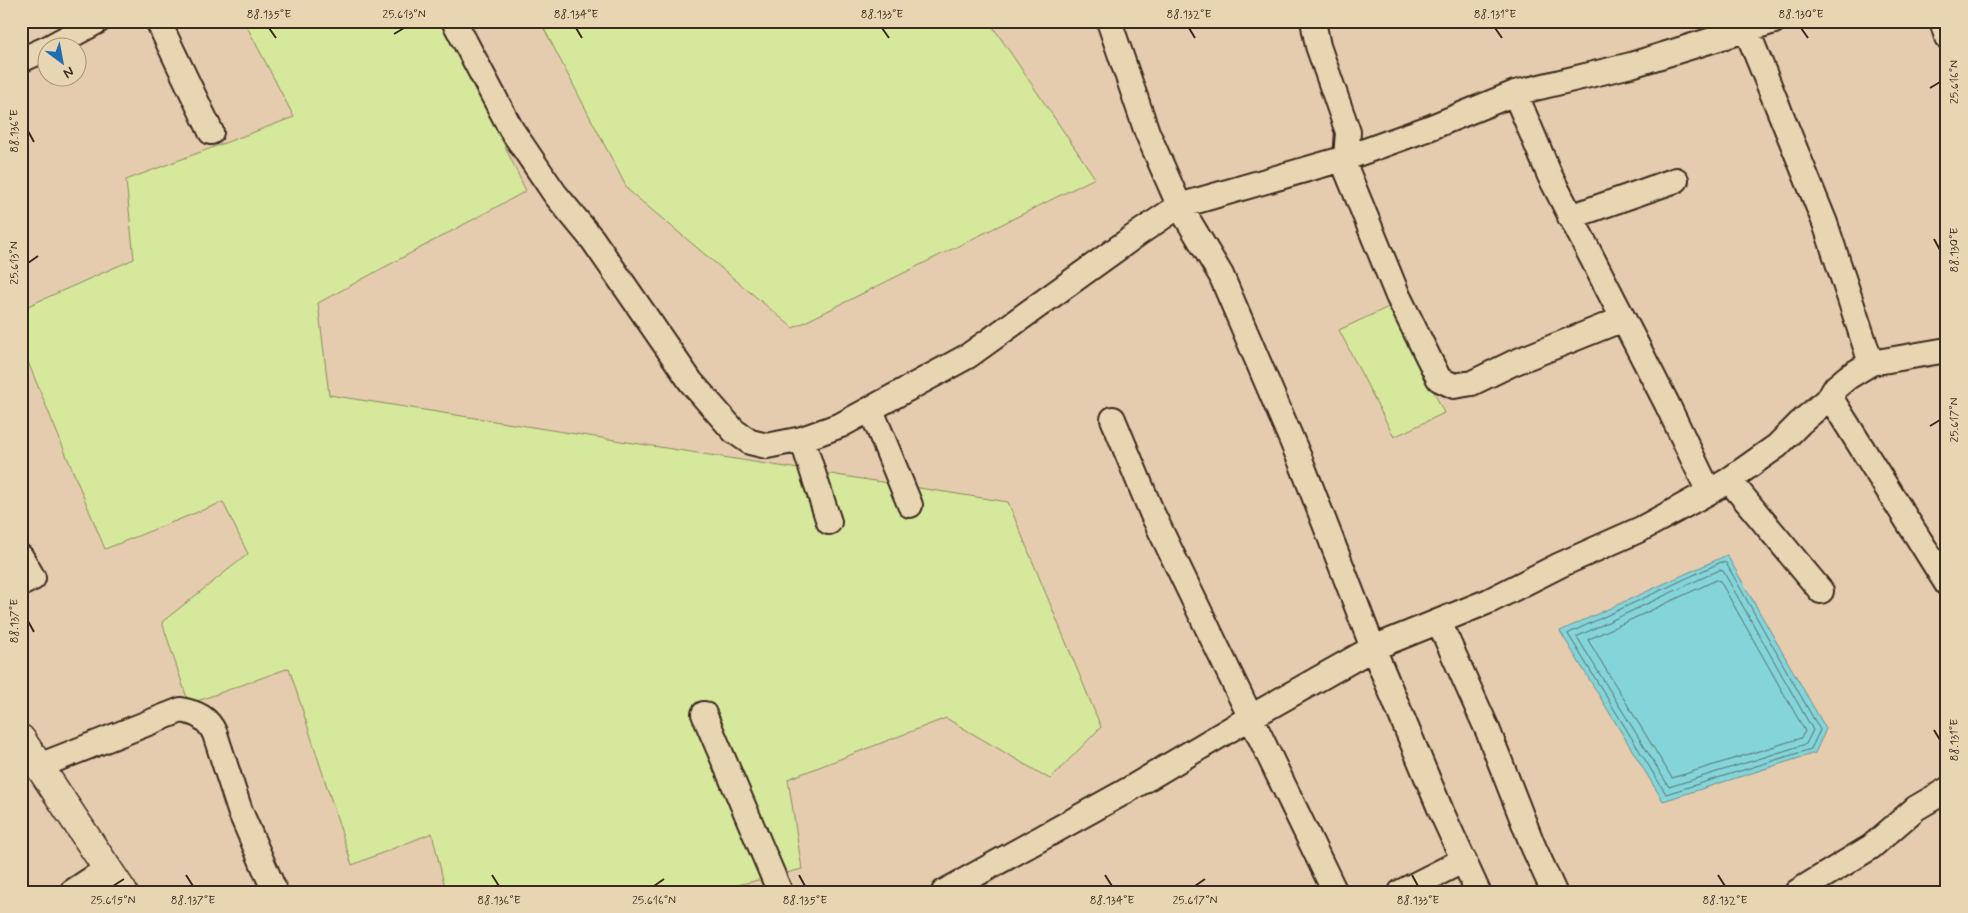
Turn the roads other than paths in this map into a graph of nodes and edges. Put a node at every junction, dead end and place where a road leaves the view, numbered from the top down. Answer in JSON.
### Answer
{"nodes":[{"id":1,"x":98,"y":21,"type":"edge"},
{"id":2,"x":158,"y":21,"type":"edge"},
{"id":3,"x":454,"y":21,"type":"edge"},
{"id":4,"x":1109,"y":21,"type":"edge"},
{"id":5,"x":1313,"y":21,"type":"edge"},
{"id":6,"x":1774,"y":21,"type":"edge"},
{"id":7,"x":1942,"y":21,"type":"edge"},
{"id":8,"x":1745,"y":26,"type":"edge"},
{"id":9,"x":1947,"y":37,"type":"edge"},
{"id":10,"x":67,"y":38,"type":"edge"},
{"id":11,"x":38,"y":52,"type":"edge"},
{"id":12,"x":21,"y":60,"type":"edge"},
{"id":13,"x":1515,"y":93,"type":"junction"},
{"id":14,"x":211,"y":132,"type":"dead end"},
{"id":15,"x":1344,"y":158,"type":"junction"},
{"id":16,"x":1676,"y":180,"type":"dead end"},
{"id":17,"x":1180,"y":206,"type":"junction"},
{"id":18,"x":1570,"y":217,"type":"junction"},
{"id":19,"x":1623,"y":319,"type":"junction"},
{"id":20,"x":1947,"y":350,"type":"edge"},
{"id":21,"x":1871,"y":363,"type":"junction"},
{"id":22,"x":1830,"y":398,"type":"junction"},
{"id":23,"x":871,"y":410,"type":"junction"},
{"id":24,"x":1113,"y":419,"type":"dead end"},
{"id":25,"x":802,"y":440,"type":"junction"},
{"id":26,"x":1729,"y":480,"type":"junction"},
{"id":27,"x":1709,"y":492,"type":"junction"},
{"id":28,"x":910,"y":506,"type":"dead end"},
{"id":29,"x":829,"y":522,"type":"dead end"},
{"id":30,"x":21,"y":557,"type":"edge"},
{"id":31,"x":21,"y":584,"type":"edge"},
{"id":32,"x":1947,"y":584,"type":"edge"},
{"id":33,"x":1821,"y":591,"type":"dead end"},
{"id":34,"x":1439,"y":622,"type":"junction"},
{"id":35,"x":1374,"y":648,"type":"junction"},
{"id":36,"x":704,"y":714,"type":"dead end"},
{"id":37,"x":1251,"y":717,"type":"junction"},
{"id":38,"x":21,"y":739,"type":"edge"},
{"id":39,"x":39,"y":766,"type":"junction"},
{"id":40,"x":1947,"y":790,"type":"edge"},
{"id":41,"x":1464,"y":860,"type":"junction"},
{"id":42,"x":108,"y":869,"type":"junction"},
{"id":43,"x":72,"y":892,"type":"edge"},
{"id":44,"x":122,"y":892,"type":"edge"},
{"id":45,"x":275,"y":892,"type":"edge"},
{"id":46,"x":780,"y":892,"type":"edge"},
{"id":47,"x":944,"y":892,"type":"edge"},
{"id":48,"x":1335,"y":892,"type":"edge"},
{"id":49,"x":1401,"y":892,"type":"edge"},
{"id":50,"x":1478,"y":892,"type":"edge"},
{"id":51,"x":1554,"y":892,"type":"edge"},
{"id":52,"x":1798,"y":892,"type":"edge"}],
"edges":[{"from":1,"to":10,"type":"street"},
{"from":2,"to":14,"type":"street"},
{"from":3,"to":25,"type":"street"},
{"from":4,"to":17,"type":"street"},
{"from":5,"to":15,"type":"street"},
{"from":6,"to":8,"type":"street"},
{"from":7,"to":9,"type":"street"},
{"from":8,"to":13,"type":"street"},
{"from":8,"to":21,"type":"street"},
{"from":11,"to":12,"type":"street"},
{"from":13,"to":15,"type":"street"},
{"from":13,"to":18,"type":"street"},
{"from":15,"to":17,"type":"street"},
{"from":15,"to":19,"type":"street"},
{"from":16,"to":18,"type":"street"},
{"from":17,"to":23,"type":"street"},
{"from":17,"to":35,"type":"street"},
{"from":18,"to":19,"type":"street"},
{"from":19,"to":27,"type":"street"},
{"from":20,"to":21,"type":"street"},
{"from":21,"to":22,"type":"street"},
{"from":22,"to":26,"type":"street"},
{"from":22,"to":32,"type":"street"},
{"from":23,"to":25,"type":"street"},
{"from":23,"to":28,"type":"street"},
{"from":24,"to":37,"type":"street"},
{"from":25,"to":29,"type":"street"},
{"from":26,"to":27,"type":"street"},
{"from":26,"to":33,"type":"street"},
{"from":27,"to":34,"type":"street"},
{"from":30,"to":31,"type":"street"},
{"from":34,"to":35,"type":"street"},
{"from":34,"to":51,"type":"street"},
{"from":35,"to":37,"type":"street"},
{"from":35,"to":41,"type":"street"},
{"from":36,"to":46,"type":"street"},
{"from":37,"to":47,"type":"street"},
{"from":37,"to":48,"type":"street"},
{"from":38,"to":39,"type":"main road"},
{"from":39,"to":42,"type":"main road"},
{"from":39,"to":45,"type":"street"},
{"from":40,"to":52,"type":"street"},
{"from":41,"to":49,"type":"street"},
{"from":41,"to":50,"type":"street"},
{"from":42,"to":43,"type":"street"},
{"from":42,"to":44,"type":"main road"}]}
